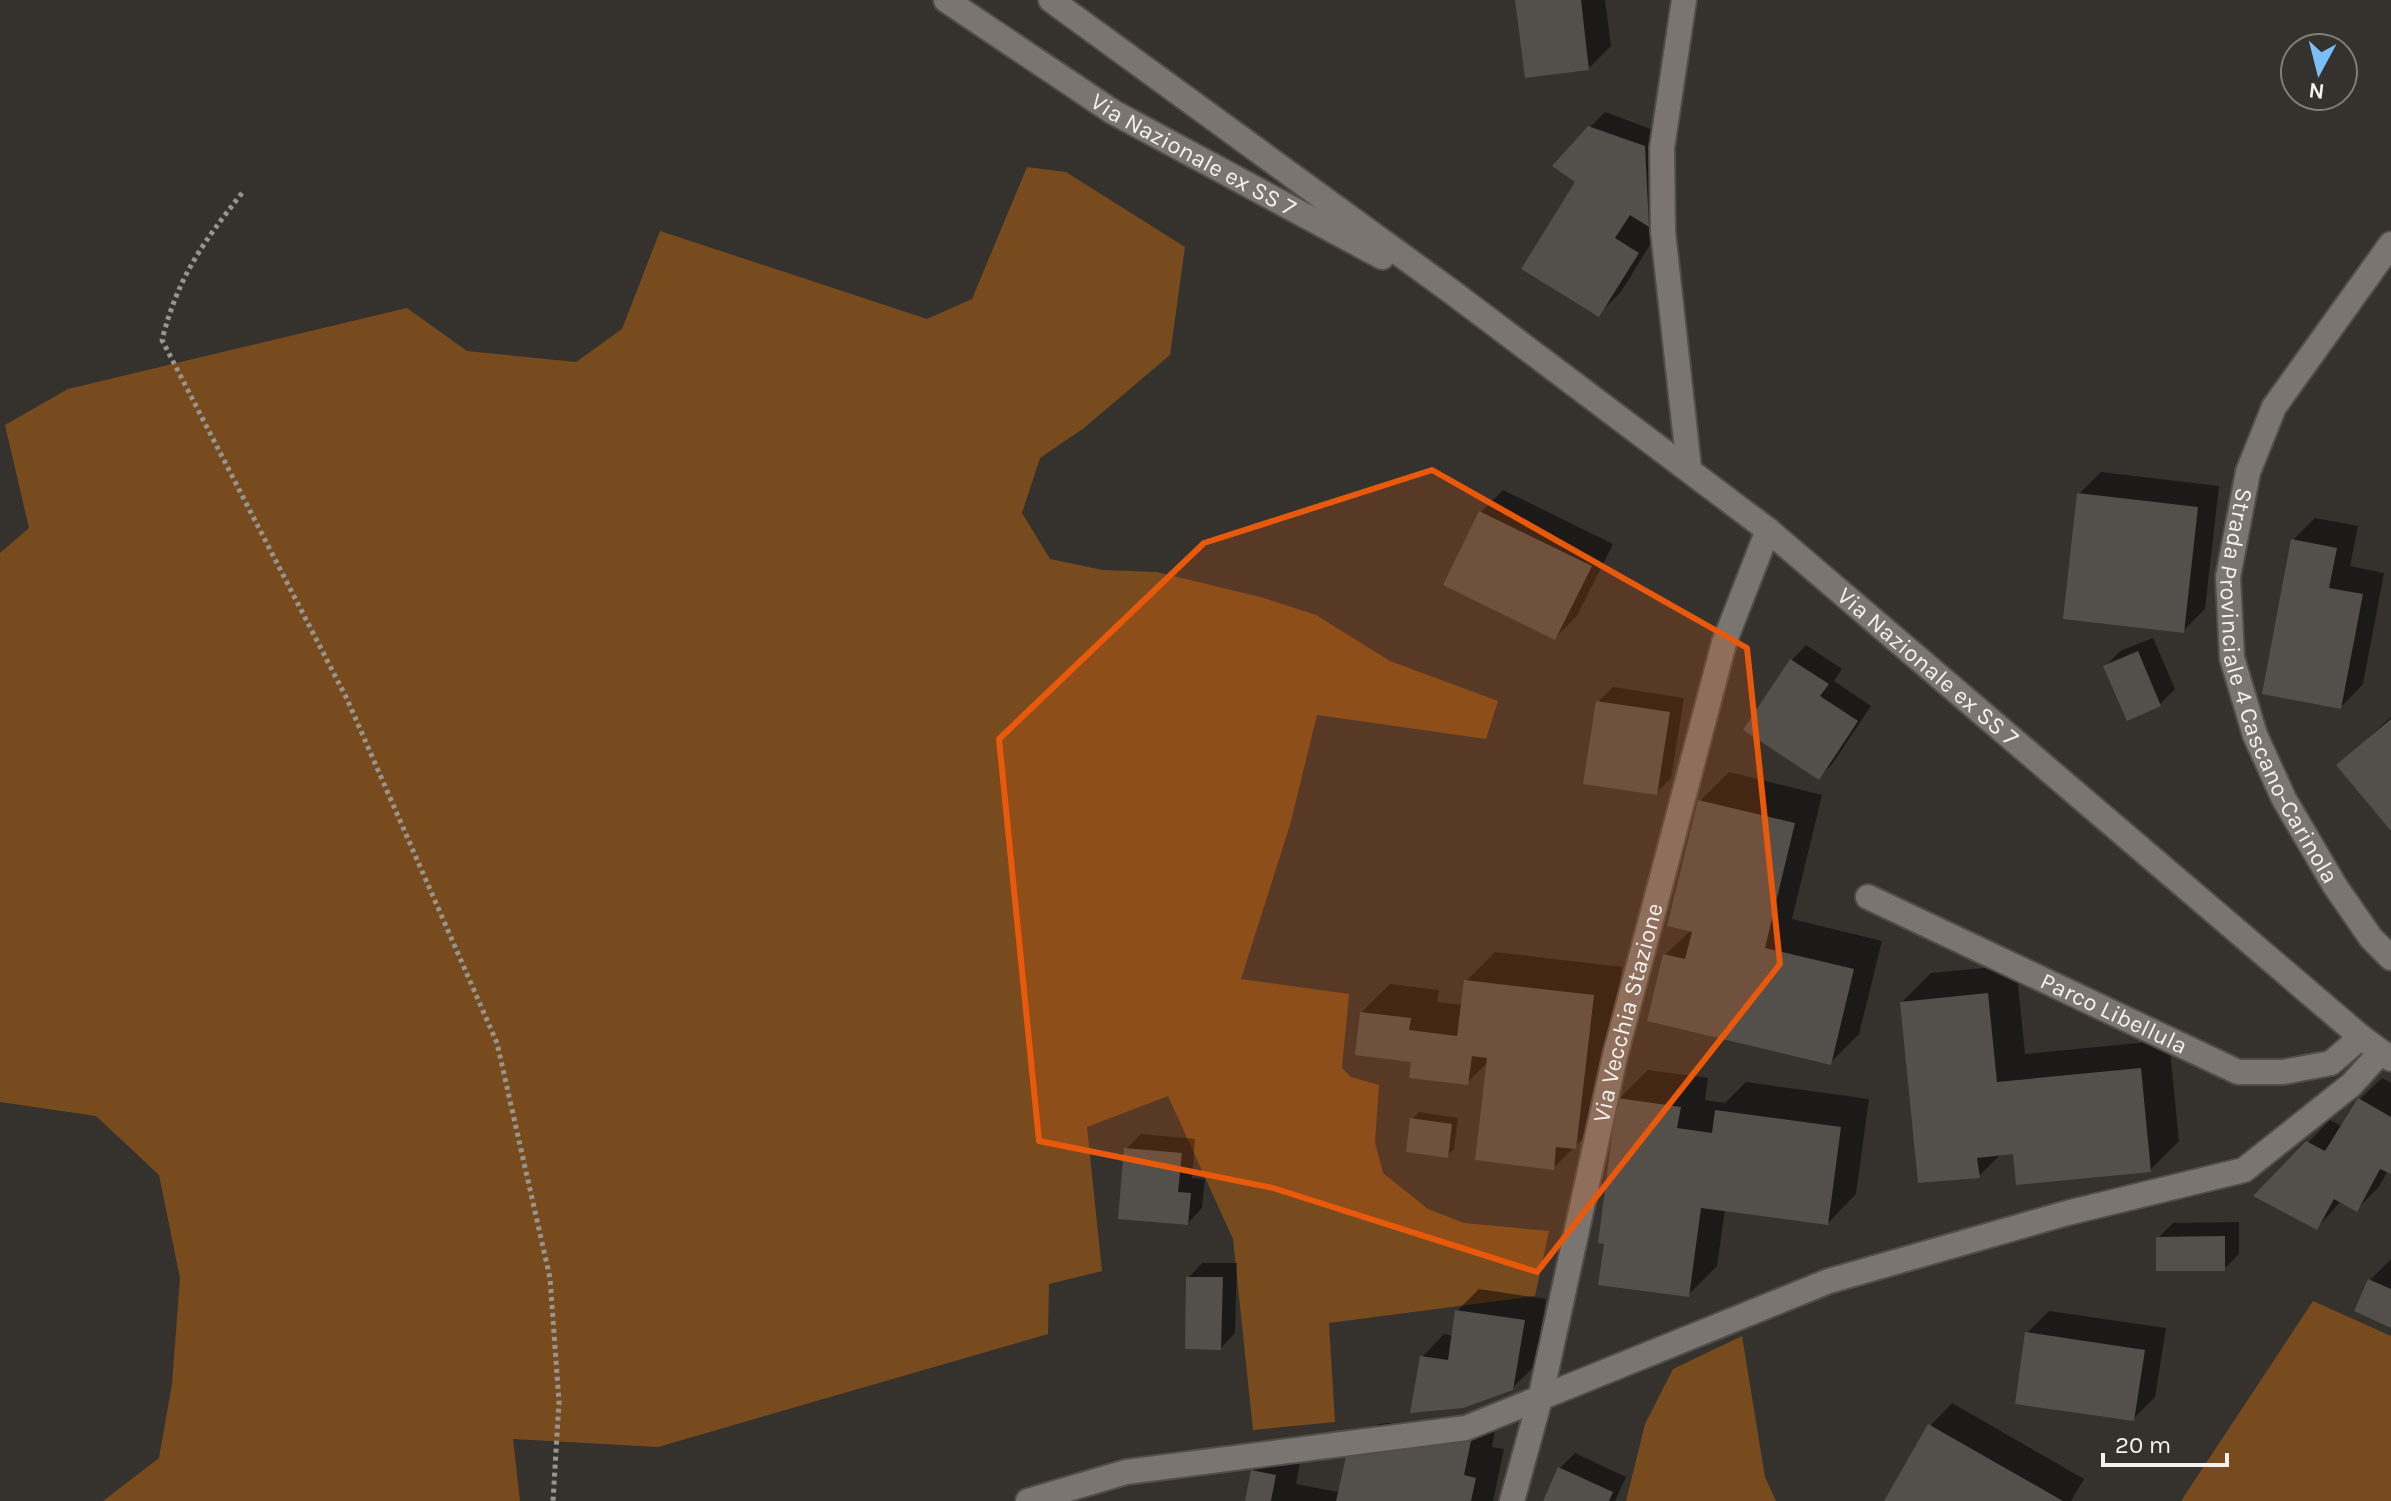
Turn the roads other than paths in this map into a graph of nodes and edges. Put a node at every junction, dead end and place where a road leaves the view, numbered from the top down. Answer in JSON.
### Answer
{"nodes":[{"id":1,"x":946,"y":0,"type":"edge"},
{"id":2,"x":1051,"y":0,"type":"edge"},
{"id":3,"x":1684,"y":0,"type":"edge"},
{"id":4,"x":2391,"y":244,"type":"edge"},
{"id":5,"x":1452,"y":292,"type":"junction"},
{"id":6,"x":1689,"y":468,"type":"junction"},
{"id":7,"x":1768,"y":530,"type":"junction"},
{"id":8,"x":1868,"y":897,"type":"dead end"},
{"id":9,"x":2391,"y":958,"type":"edge"},
{"id":10,"x":2361,"y":1037,"type":"junction"},
{"id":11,"x":2386,"y":1056,"type":"edge"},
{"id":12,"x":1540,"y":1399,"type":"junction"},
{"id":13,"x":1028,"y":1501,"type":"edge"},
{"id":14,"x":1512,"y":1501,"type":"edge"}],
"edges":[{"from":1,"to":5,"type":"street","name":"Via Nazionale ex SS 7"},
{"from":2,"to":5,"type":"street","name":"Via Nazionale ex SS 7"},
{"from":3,"to":6,"type":"street"},
{"from":4,"to":9,"type":"street","name":"Strada Provinciale 4 Cascano-Carinola"},
{"from":5,"to":6,"type":"street","name":"Via Nazionale ex SS 7"},
{"from":6,"to":7,"type":"street","name":"Via Nazionale ex SS 7"},
{"from":7,"to":10,"type":"street","name":"Via Nazionale ex SS 7"},
{"from":7,"to":12,"type":"street","name":"Via Vecchia Stazione"},
{"from":8,"to":10,"type":"street","name":"Parco Libellula"},
{"from":10,"to":11,"type":"street","name":"Via Nazionale ex SS 7"},
{"from":11,"to":12,"type":"street"},
{"from":12,"to":13,"type":"street"},
{"from":12,"to":14,"type":"street","name":"Via Vecchia Stazione"}]}
